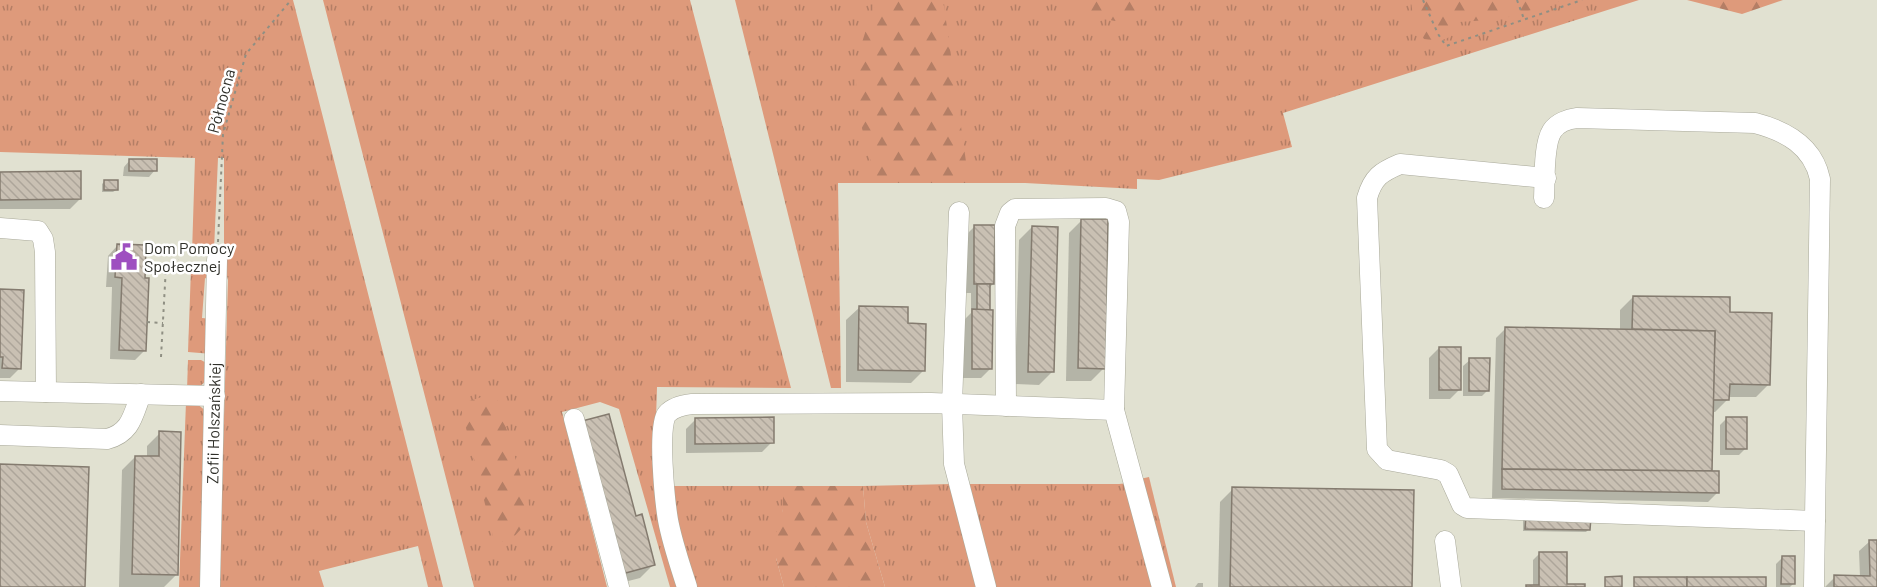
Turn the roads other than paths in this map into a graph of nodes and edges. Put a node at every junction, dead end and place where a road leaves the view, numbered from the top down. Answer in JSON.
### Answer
{"nodes":[{"id":1,"x":959,"y":212,"type":"dead end"},
{"id":2,"x":0,"y":228,"type":"edge"},
{"id":3,"x":217,"y":260,"type":"road end"},
{"id":4,"x":0,"y":391,"type":"edge"},
{"id":5,"x":46,"y":392,"type":"junction"},
{"id":6,"x":141,"y":394,"type":"junction"},
{"id":7,"x":215,"y":396,"type":"junction"},
{"id":8,"x":952,"y":404,"type":"junction"},
{"id":9,"x":1006,"y":406,"type":"junction"},
{"id":10,"x":1114,"y":410,"type":"junction"},
{"id":11,"x":574,"y":419,"type":"dead end"},
{"id":12,"x":0,"y":435,"type":"edge"},
{"id":13,"x":1815,"y":521,"type":"junction"},
{"id":14,"x":1445,"y":541,"type":"dead end"},
{"id":15,"x":210,"y":587,"type":"edge"},
{"id":16,"x":619,"y":587,"type":"edge"},
{"id":17,"x":687,"y":587,"type":"edge"},
{"id":18,"x":986,"y":587,"type":"edge"},
{"id":19,"x":1162,"y":587,"type":"edge"},
{"id":20,"x":1451,"y":587,"type":"edge"},
{"id":21,"x":1814,"y":587,"type":"edge"}],
"edges":[{"from":1,"to":8,"type":"street"},
{"from":2,"to":5,"type":"street"},
{"from":3,"to":7,"type":"street","name":"Zofii Holszańskiej"},
{"from":4,"to":5,"type":"street"},
{"from":5,"to":6,"type":"street"},
{"from":6,"to":7,"type":"street"},
{"from":6,"to":12,"type":"street"},
{"from":7,"to":15,"type":"street","name":"Zofii Holszańskiej"},
{"from":8,"to":9,"type":"street"},
{"from":8,"to":17,"type":"street"},
{"from":8,"to":18,"type":"street"},
{"from":9,"to":10,"type":"street"},
{"from":9,"to":10,"type":"street"},
{"from":10,"to":19,"type":"street"},
{"from":11,"to":16,"type":"street"},
{"from":13,"to":13,"type":"street"},
{"from":13,"to":21,"type":"street"},
{"from":14,"to":20,"type":"street"}]}
